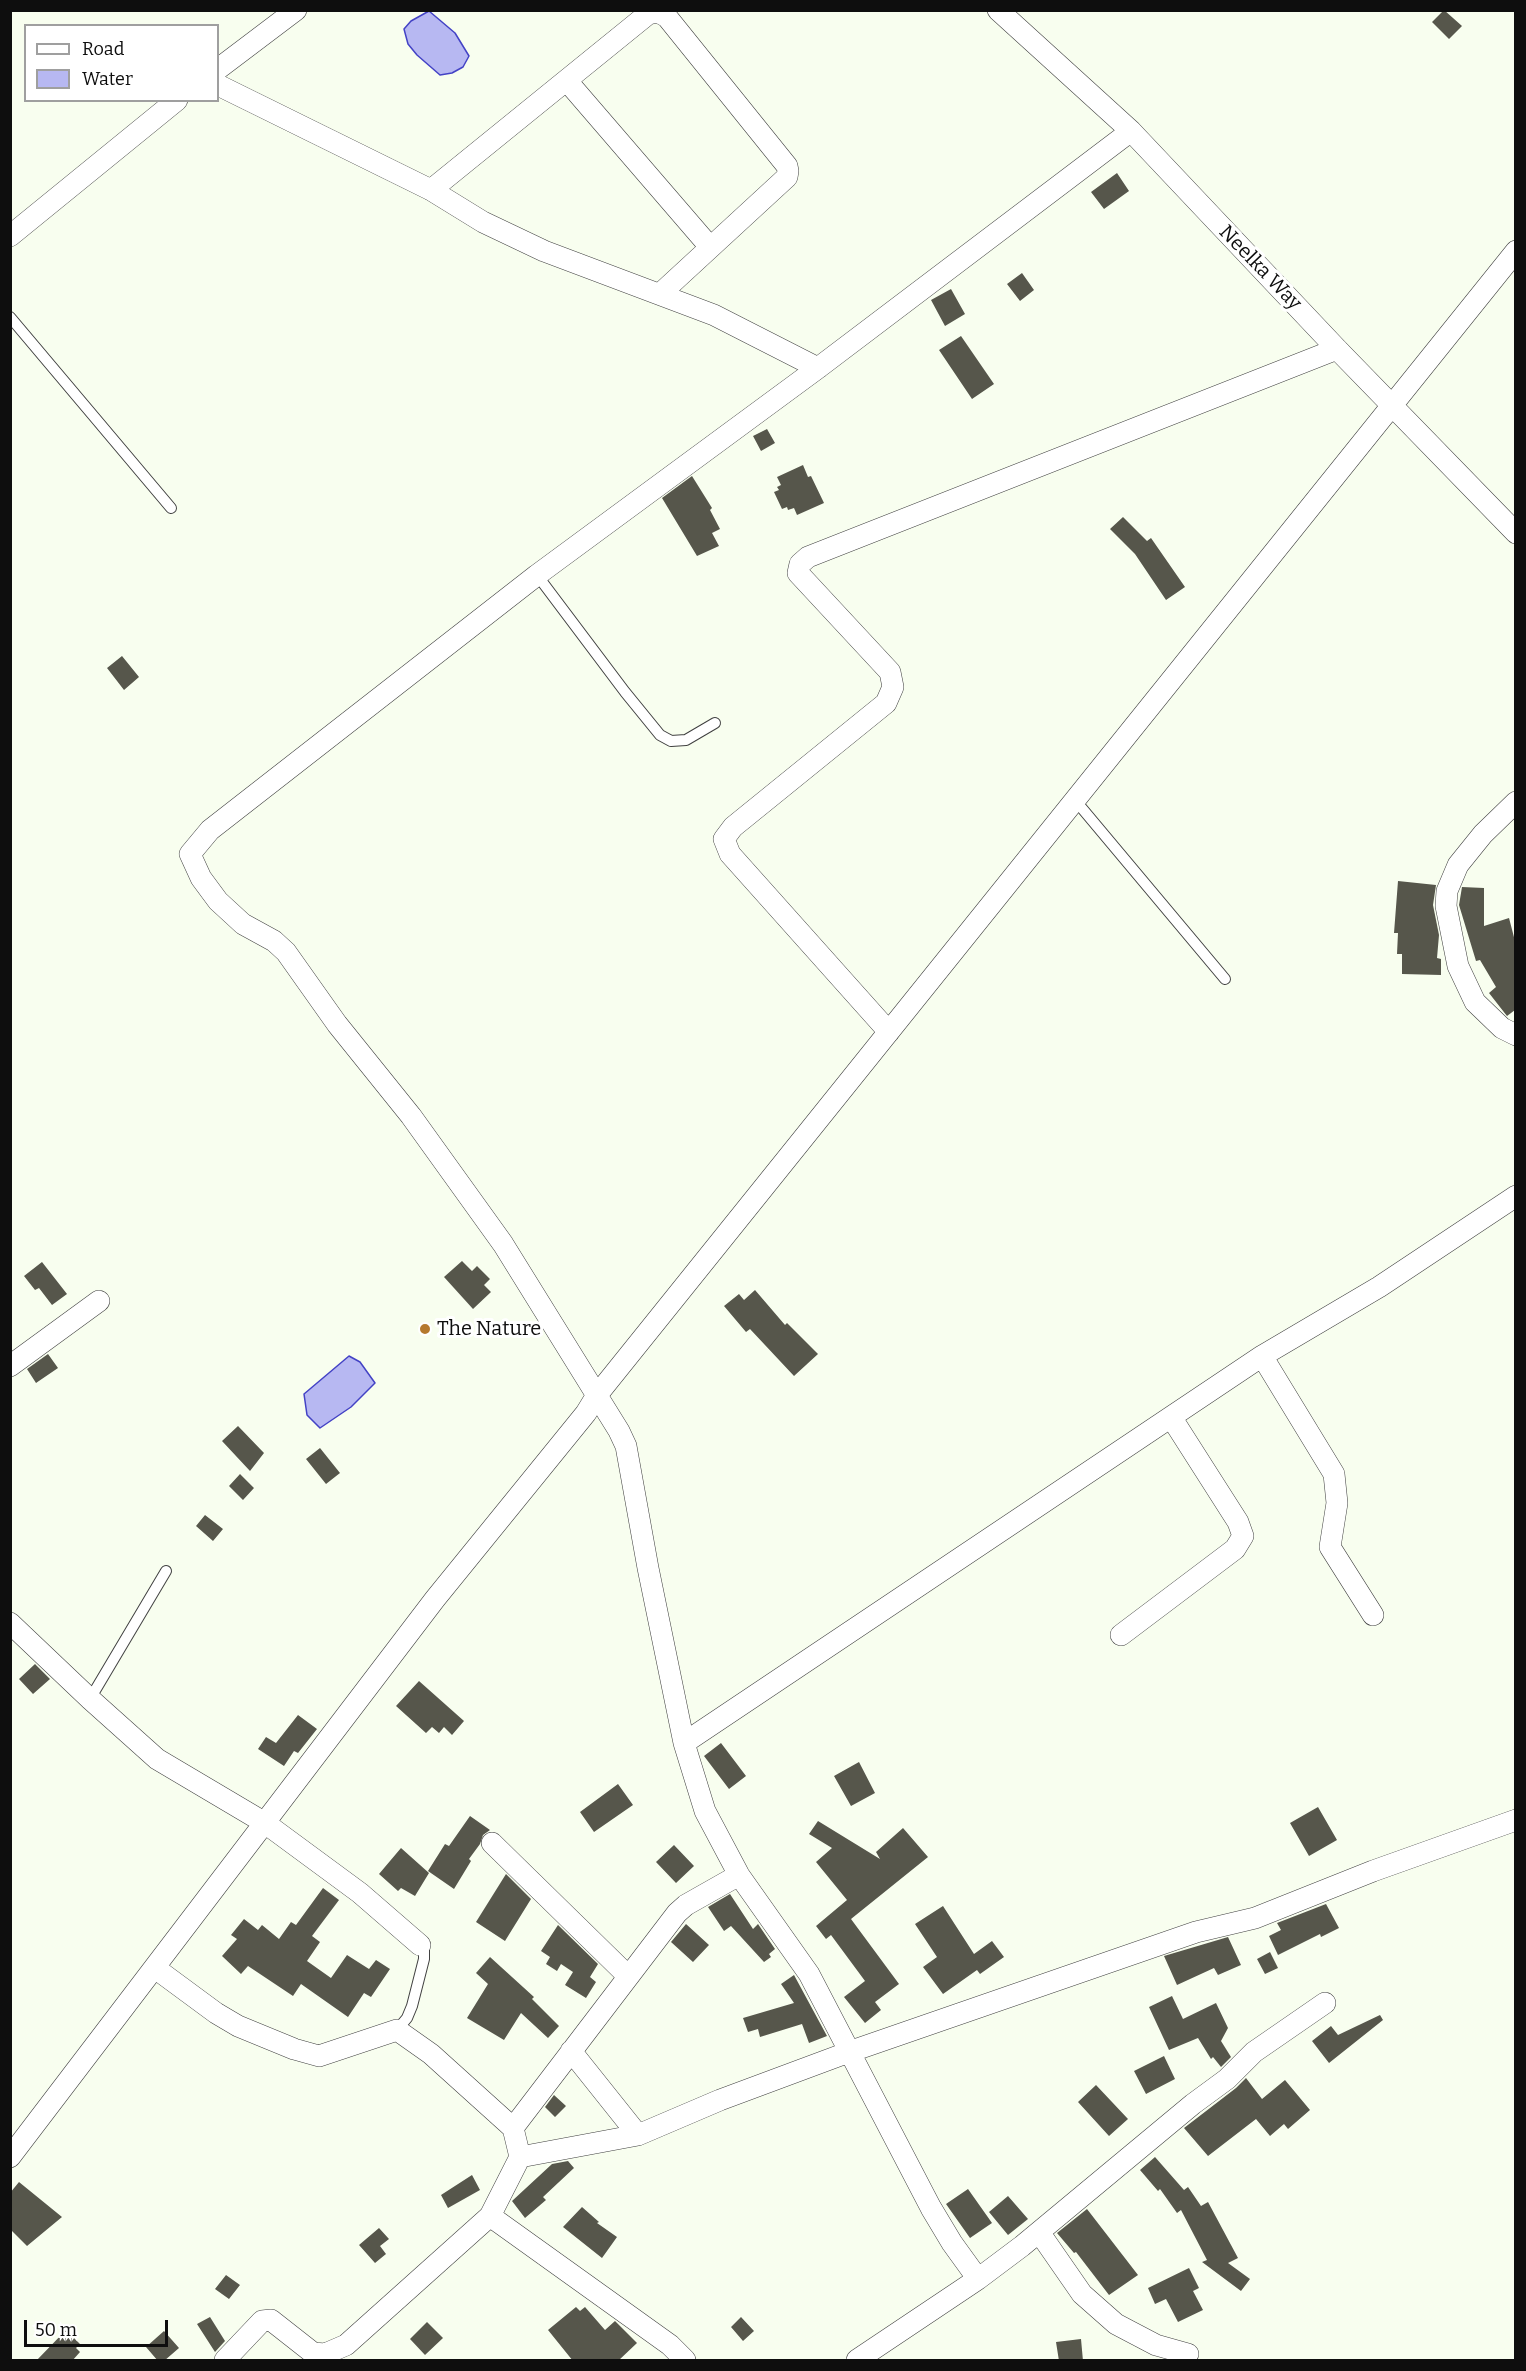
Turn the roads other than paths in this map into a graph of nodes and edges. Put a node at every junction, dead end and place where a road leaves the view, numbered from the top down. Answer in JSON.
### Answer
{"nodes":[{"id":1,"x":296,"y":10,"type":"edge"},
{"id":2,"x":998,"y":10,"type":"edge"},
{"id":3,"x":219,"y":68,"type":"edge"},
{"id":4,"x":567,"y":81,"type":"junction"},
{"id":5,"x":219,"y":85,"type":"edge"},
{"id":6,"x":175,"y":102,"type":"edge"},
{"id":7,"x":1131,"y":130,"type":"junction"},
{"id":8,"x":431,"y":190,"type":"junction"},
{"id":9,"x":10,"y":236,"type":"edge"},
{"id":10,"x":710,"y":247,"type":"junction"},
{"id":11,"x":1515,"y":251,"type":"edge"},
{"id":12,"x":660,"y":294,"type":"junction"},
{"id":13,"x":10,"y":317,"type":"edge"},
{"id":14,"x":1337,"y":349,"type":"junction"},
{"id":15,"x":818,"y":368,"type":"junction"},
{"id":16,"x":1392,"y":405,"type":"junction"},
{"id":17,"x":171,"y":508,"type":"dead end"},
{"id":18,"x":1515,"y":533,"type":"edge"},
{"id":19,"x":537,"y":575,"type":"junction"},
{"id":20,"x":715,"y":723,"type":"dead end"},
{"id":21,"x":1075,"y":800,"type":"junction"},
{"id":22,"x":1515,"y":802,"type":"edge"},
{"id":23,"x":1225,"y":979,"type":"dead end"},
{"id":24,"x":889,"y":1032,"type":"junction"},
{"id":25,"x":1515,"y":1035,"type":"edge"},
{"id":26,"x":1515,"y":1196,"type":"edge"},
{"id":27,"x":99,"y":1301,"type":"dead end"},
{"id":28,"x":1263,"y":1356,"type":"junction"},
{"id":29,"x":10,"y":1366,"type":"edge"},
{"id":30,"x":597,"y":1395,"type":"junction"},
{"id":31,"x":1171,"y":1417,"type":"junction"},
{"id":32,"x":166,"y":1571,"type":"dead end"},
{"id":33,"x":1373,"y":1615,"type":"dead end"},
{"id":34,"x":10,"y":1623,"type":"edge"},
{"id":35,"x":1121,"y":1635,"type":"dead end"},
{"id":36,"x":90,"y":1699,"type":"junction"},
{"id":37,"x":684,"y":1743,"type":"junction"},
{"id":38,"x":1515,"y":1820,"type":"edge"},
{"id":39,"x":265,"y":1823,"type":"junction"},
{"id":40,"x":492,"y":1843,"type":"dead end"},
{"id":41,"x":739,"y":1875,"type":"junction"},
{"id":42,"x":420,"y":1945,"type":"joint"},
{"id":43,"x":155,"y":1968,"type":"junction"},
{"id":44,"x":628,"y":1976,"type":"junction"},
{"id":45,"x":1324,"y":2003,"type":"dead end"},
{"id":46,"x":398,"y":2030,"type":"junction"},
{"id":47,"x":571,"y":2051,"type":"junction"},
{"id":48,"x":849,"y":2052,"type":"junction"},
{"id":49,"x":513,"y":2128,"type":"junction"},
{"id":50,"x":638,"y":2135,"type":"junction"},
{"id":51,"x":10,"y":2157,"type":"edge"},
{"id":52,"x":520,"y":2157,"type":"junction"},
{"id":53,"x":490,"y":2216,"type":"junction"},
{"id":54,"x":1039,"y":2232,"type":"junction"},
{"id":55,"x":978,"y":2279,"type":"junction"},
{"id":56,"x":1188,"y":2354,"type":"dead end"},
{"id":57,"x":317,"y":2357,"type":"edge"},
{"id":58,"x":225,"y":2361,"type":"edge"},
{"id":59,"x":685,"y":2361,"type":"edge"},
{"id":60,"x":858,"y":2361,"type":"edge"}],
"edges":[{"from":1,"to":3,"type":"street"},
{"from":2,"to":7,"type":"street","name":"Neelka Way"},
{"from":4,"to":8,"type":"street"},
{"from":4,"to":10,"type":"street"},
{"from":4,"to":10,"type":"street"},
{"from":5,"to":8,"type":"street"},
{"from":6,"to":9,"type":"street"},
{"from":7,"to":14,"type":"street","name":"Neelka Way"},
{"from":7,"to":15,"type":"street"},
{"from":8,"to":12,"type":"street"},
{"from":10,"to":12,"type":"street"},
{"from":11,"to":16,"type":"street"},
{"from":12,"to":15,"type":"street"},
{"from":13,"to":17,"type":"lane"},
{"from":14,"to":16,"type":"street","name":"Neelka Way"},
{"from":14,"to":24,"type":"street"},
{"from":15,"to":19,"type":"street"},
{"from":16,"to":18,"type":"street","name":"Neelka Way"},
{"from":16,"to":21,"type":"street"},
{"from":19,"to":20,"type":"lane"},
{"from":19,"to":30,"type":"street"},
{"from":21,"to":23,"type":"lane"},
{"from":21,"to":24,"type":"street"},
{"from":22,"to":25,"type":"street"},
{"from":24,"to":30,"type":"street"},
{"from":26,"to":28,"type":"street"},
{"from":27,"to":29,"type":"street"},
{"from":28,"to":31,"type":"street"},
{"from":28,"to":33,"type":"street"},
{"from":30,"to":37,"type":"street"},
{"from":30,"to":39,"type":"street"},
{"from":31,"to":35,"type":"street"},
{"from":31,"to":37,"type":"street"},
{"from":32,"to":36,"type":"lane"},
{"from":34,"to":36,"type":"street"},
{"from":36,"to":39,"type":"street"},
{"from":37,"to":41,"type":"street"},
{"from":38,"to":48,"type":"street"},
{"from":39,"to":42,"type":"street"},
{"from":39,"to":43,"type":"street"},
{"from":40,"to":44,"type":"street"},
{"from":41,"to":44,"type":"street"},
{"from":41,"to":48,"type":"street"},
{"from":42,"to":46,"type":"lane"},
{"from":43,"to":46,"type":"street"},
{"from":43,"to":51,"type":"street"},
{"from":44,"to":47,"type":"street"},
{"from":45,"to":54,"type":"street"},
{"from":46,"to":49,"type":"street"},
{"from":47,"to":49,"type":"street"},
{"from":47,"to":50,"type":"street"},
{"from":48,"to":50,"type":"street"},
{"from":48,"to":55,"type":"street"},
{"from":49,"to":52,"type":"street"},
{"from":50,"to":52,"type":"street"},
{"from":52,"to":53,"type":"street"},
{"from":53,"to":57,"type":"street"},
{"from":53,"to":59,"type":"street"},
{"from":54,"to":55,"type":"street"},
{"from":54,"to":56,"type":"street"},
{"from":55,"to":60,"type":"street"},
{"from":57,"to":58,"type":"street"}]}
